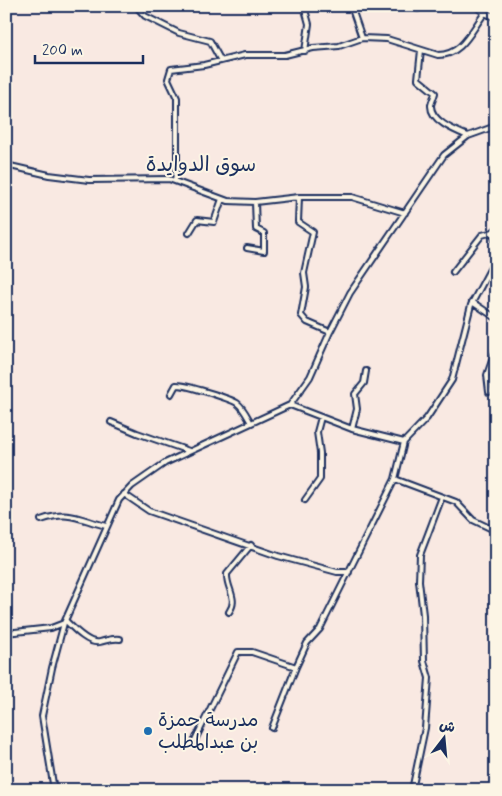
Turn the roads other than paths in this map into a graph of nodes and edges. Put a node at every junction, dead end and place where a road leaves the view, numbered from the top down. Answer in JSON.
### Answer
{"nodes":[{"id":1,"x":136,"y":6,"type":"edge"},
{"id":2,"x":304,"y":6,"type":"edge"},
{"id":3,"x":351,"y":6,"type":"edge"},
{"id":4,"x":477,"y":6,"type":"edge"},
{"id":5,"x":485,"y":13,"type":"junction"},
{"id":6,"x":496,"y":17,"type":"edge"},
{"id":7,"x":362,"y":38,"type":"junction"},
{"id":8,"x":421,"y":50,"type":"junction"},
{"id":9,"x":305,"y":51,"type":"junction"},
{"id":10,"x":221,"y":61,"type":"junction"},
{"id":11,"x":496,"y":126,"type":"edge"},
{"id":12,"x":468,"y":136,"type":"junction"},
{"id":13,"x":6,"y":165,"type":"edge"},
{"id":14,"x":174,"y":181,"type":"junction"},
{"id":15,"x":299,"y":197,"type":"junction"},
{"id":16,"x":222,"y":199,"type":"junction"},
{"id":17,"x":255,"y":202,"type":"junction"},
{"id":18,"x":405,"y":213,"type":"junction"},
{"id":19,"x":494,"y":230,"type":"edge"},
{"id":20,"x":189,"y":234,"type":"dead end"},
{"id":21,"x":496,"y":245,"type":"edge"},
{"id":22,"x":247,"y":248,"type":"dead end"},
{"id":23,"x":496,"y":258,"type":"edge"},
{"id":24,"x":453,"y":272,"type":"dead end"},
{"id":25,"x":472,"y":302,"type":"junction"},
{"id":26,"x":496,"y":318,"type":"edge"},
{"id":27,"x":330,"y":332,"type":"junction"},
{"id":28,"x":496,"y":349,"type":"edge"},
{"id":29,"x":366,"y":371,"type":"dead end"},
{"id":30,"x":489,"y":392,"type":"dead end"},
{"id":31,"x":170,"y":394,"type":"dead end"},
{"id":32,"x":290,"y":405,"type":"junction"},
{"id":33,"x":321,"y":417,"type":"junction"},
{"id":34,"x":111,"y":422,"type":"dead end"},
{"id":35,"x":251,"y":423,"type":"junction"},
{"id":36,"x":352,"y":429,"type":"junction"},
{"id":37,"x":404,"y":442,"type":"junction"},
{"id":38,"x":189,"y":451,"type":"junction"},
{"id":39,"x":395,"y":480,"type":"junction"},
{"id":40,"x":124,"y":494,"type":"junction"},
{"id":41,"x":442,"y":497,"type":"junction"},
{"id":42,"x":305,"y":500,"type":"dead end"},
{"id":43,"x":41,"y":520,"type":"dead end"},
{"id":44,"x":106,"y":526,"type":"junction"},
{"id":45,"x":496,"y":531,"type":"edge"},
{"id":46,"x":251,"y":545,"type":"junction"},
{"id":47,"x":349,"y":572,"type":"junction"},
{"id":48,"x":229,"y":612,"type":"dead end"},
{"id":49,"x":65,"y":622,"type":"junction"},
{"id":50,"x":6,"y":633,"type":"edge"},
{"id":51,"x":120,"y":640,"type":"dead end"},
{"id":52,"x":296,"y":667,"type":"junction"},
{"id":53,"x":272,"y":728,"type":"dead end"},
{"id":54,"x":193,"y":744,"type":"dead end"},
{"id":55,"x":54,"y":790,"type":"edge"},
{"id":56,"x":412,"y":790,"type":"edge"}],
"edges":[{"from":1,"to":10,"type":"street"},
{"from":2,"to":9,"type":"street"},
{"from":3,"to":7,"type":"street"},
{"from":4,"to":5,"type":"street"},
{"from":5,"to":6,"type":"street"},
{"from":5,"to":8,"type":"street"},
{"from":7,"to":8,"type":"street"},
{"from":7,"to":9,"type":"street"},
{"from":8,"to":12,"type":"street"},
{"from":9,"to":10,"type":"street"},
{"from":10,"to":14,"type":"street"},
{"from":11,"to":12,"type":"street"},
{"from":12,"to":18,"type":"street"},
{"from":13,"to":14,"type":"street"},
{"from":14,"to":16,"type":"street"},
{"from":15,"to":17,"type":"street"},
{"from":15,"to":18,"type":"street"},
{"from":15,"to":27,"type":"street"},
{"from":16,"to":17,"type":"street"},
{"from":16,"to":20,"type":"street"},
{"from":17,"to":22,"type":"street"},
{"from":18,"to":27,"type":"street"},
{"from":19,"to":21,"type":"street"},
{"from":19,"to":24,"type":"street"},
{"from":23,"to":25,"type":"street"},
{"from":25,"to":26,"type":"street"},
{"from":25,"to":37,"type":"street"},
{"from":27,"to":32,"type":"street"},
{"from":28,"to":30,"type":"street"},
{"from":29,"to":36,"type":"street"},
{"from":31,"to":35,"type":"street"},
{"from":32,"to":33,"type":"street"},
{"from":32,"to":35,"type":"street"},
{"from":33,"to":36,"type":"street"},
{"from":33,"to":42,"type":"street"},
{"from":34,"to":38,"type":"street"},
{"from":35,"to":38,"type":"street"},
{"from":36,"to":37,"type":"street"},
{"from":37,"to":39,"type":"street"},
{"from":38,"to":40,"type":"street"},
{"from":39,"to":41,"type":"street"},
{"from":39,"to":47,"type":"street"},
{"from":40,"to":44,"type":"street"},
{"from":40,"to":46,"type":"street"},
{"from":41,"to":45,"type":"street"},
{"from":41,"to":56,"type":"street"},
{"from":43,"to":44,"type":"street"},
{"from":44,"to":49,"type":"street"},
{"from":46,"to":47,"type":"street"},
{"from":46,"to":48,"type":"street"},
{"from":47,"to":52,"type":"street"},
{"from":49,"to":50,"type":"street"},
{"from":49,"to":51,"type":"street"},
{"from":49,"to":55,"type":"street"},
{"from":52,"to":53,"type":"street"},
{"from":52,"to":54,"type":"street"}]}
